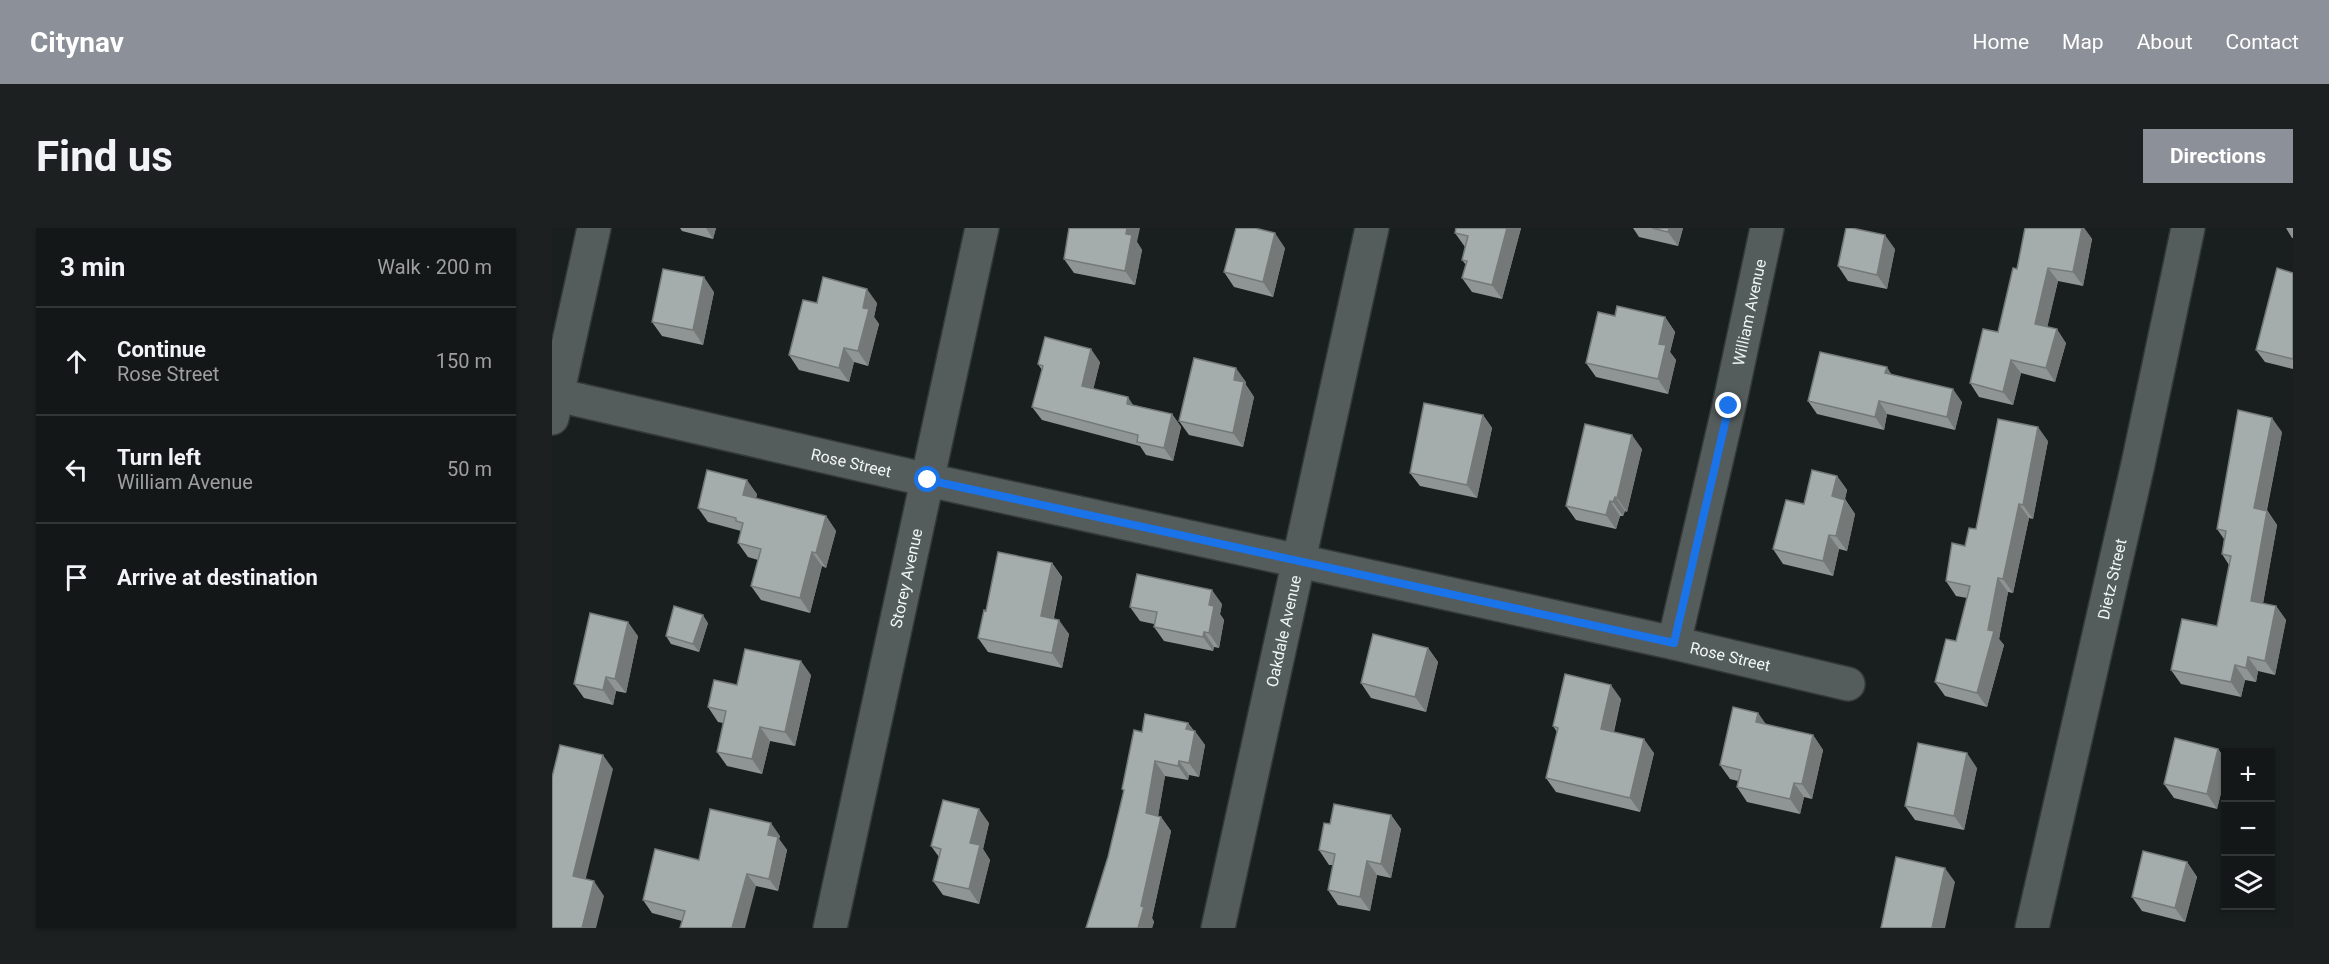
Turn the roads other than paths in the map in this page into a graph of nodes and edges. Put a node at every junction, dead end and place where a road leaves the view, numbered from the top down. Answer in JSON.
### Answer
{"nodes":[{"id":1,"x":594,"y":228,"type":"edge"},
{"id":2,"x":982,"y":228,"type":"edge"},
{"id":3,"x":1372,"y":228,"type":"edge"},
{"id":4,"x":1767,"y":228,"type":"edge"},
{"id":5,"x":2188,"y":228,"type":"edge"},
{"id":6,"x":555,"y":406,"type":"edge"},
{"id":7,"x":928,"y":480,"type":"junction"},
{"id":8,"x":1297,"y":560,"type":"junction"},
{"id":9,"x":1674,"y":643,"type":"junction"},
{"id":10,"x":1848,"y":684,"type":"dead end"},
{"id":11,"x":830,"y":928,"type":"edge"},
{"id":12,"x":1218,"y":928,"type":"edge"},
{"id":13,"x":2032,"y":928,"type":"edge"}],
"edges":[{"from":1,"to":6,"type":"street"},
{"from":2,"to":7,"type":"street","name":"Storey Avenue"},
{"from":3,"to":8,"type":"street","name":"Oakdale Avenue"},
{"from":4,"to":9,"type":"street","name":"William Avenue"},
{"from":5,"to":13,"type":"street","name":"Dietz Street"},
{"from":6,"to":7,"type":"street","name":"Rose Street"},
{"from":7,"to":8,"type":"street","name":"Rose Street"},
{"from":7,"to":11,"type":"street","name":"Storey Avenue"},
{"from":8,"to":9,"type":"street","name":"Rose Street"},
{"from":8,"to":12,"type":"street","name":"Oakdale Avenue"},
{"from":9,"to":10,"type":"street","name":"Rose Street"}]}
